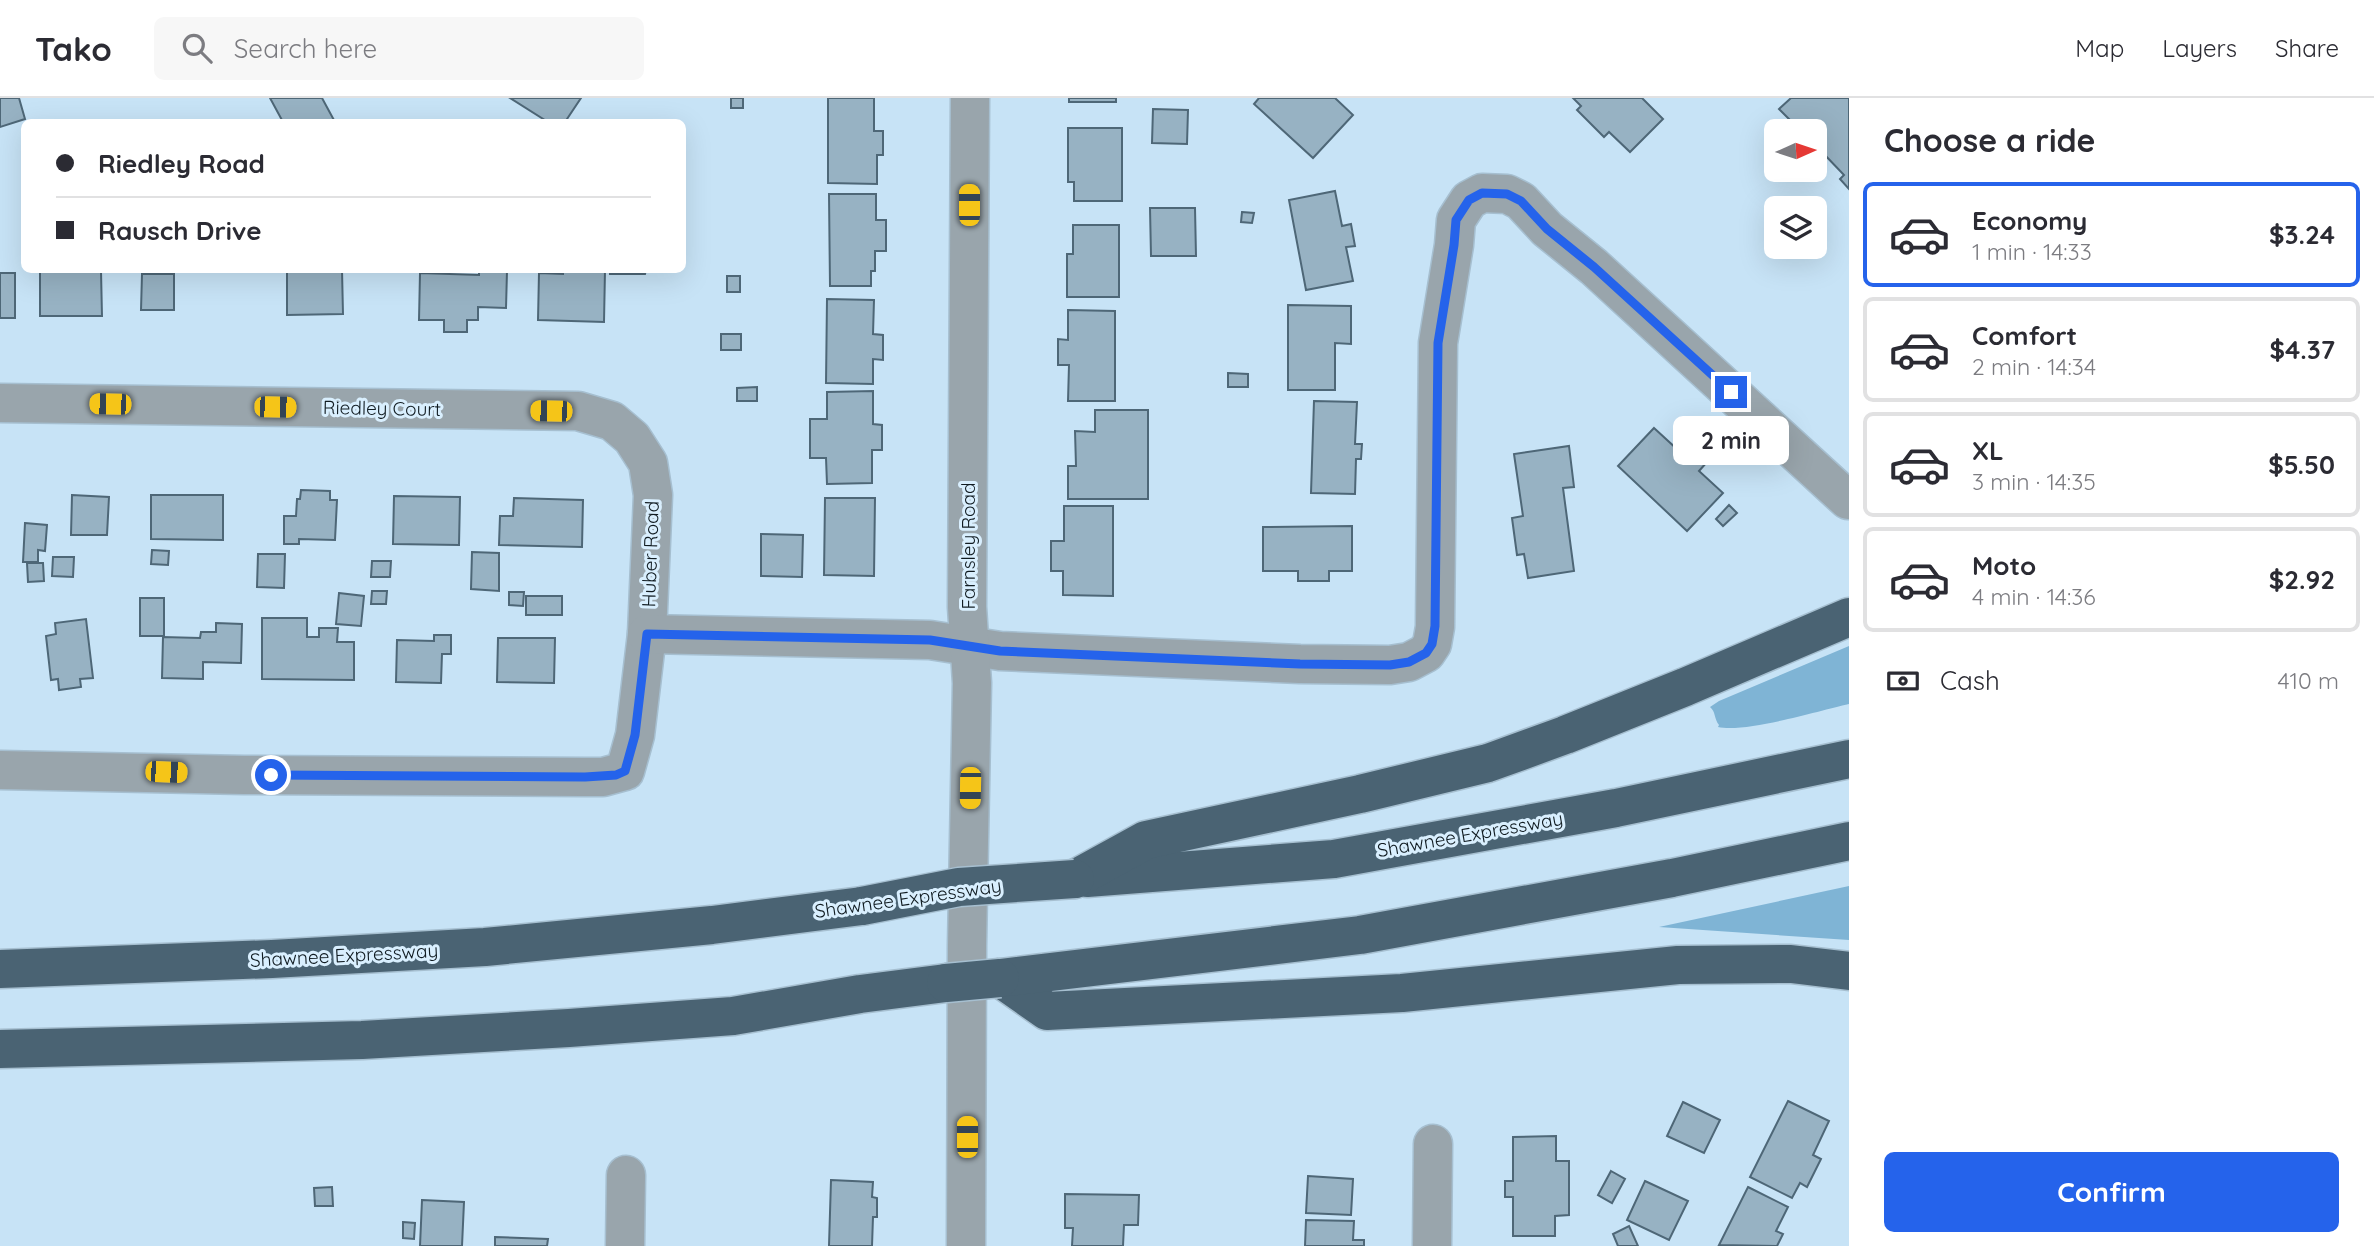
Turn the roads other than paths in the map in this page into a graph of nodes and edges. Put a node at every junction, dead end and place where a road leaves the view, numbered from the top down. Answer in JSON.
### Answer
{"nodes":[{"id":1,"x":970,"y":98,"type":"edge"},
{"id":2,"x":0,"y":403,"type":"edge"},
{"id":3,"x":650,"y":474,"type":"joint"},
{"id":4,"x":1848,"y":500,"type":"edge"},
{"id":5,"x":1849,"y":617,"type":"edge"},
{"id":6,"x":647,"y":634,"type":"junction"},
{"id":7,"x":970,"y":646,"type":"junction"},
{"id":8,"x":1849,"y":759,"type":"edge"},
{"id":9,"x":0,"y":770,"type":"edge"},
{"id":10,"x":1849,"y":841,"type":"edge"},
{"id":11,"x":1075,"y":879,"type":"junction"},
{"id":12,"x":0,"y":969,"type":"edge"},
{"id":13,"x":1849,"y":971,"type":"edge"},
{"id":14,"x":1000,"y":978,"type":"junction"},
{"id":15,"x":0,"y":1049,"type":"edge"},
{"id":16,"x":1433,"y":1144,"type":"dead end"},
{"id":17,"x":626,"y":1175,"type":"dead end"},
{"id":18,"x":625,"y":1246,"type":"edge"},
{"id":19,"x":966,"y":1246,"type":"edge"},
{"id":20,"x":1432,"y":1246,"type":"edge"}],
"edges":[{"from":1,"to":7,"type":"street","name":"Farnsley Road"},
{"from":2,"to":3,"type":"street","name":"Riedley Court"},
{"from":3,"to":6,"type":"street","name":"Huber Road"},
{"from":4,"to":7,"type":"street"},
{"from":5,"to":11,"type":"highway"},
{"from":6,"to":7,"type":"street"},
{"from":6,"to":9,"type":"street","name":"Huber Road"},
{"from":7,"to":19,"type":"street","name":"Farnsley Road"},
{"from":8,"to":11,"type":"highway","name":"Shawnee Expressway"},
{"from":10,"to":14,"type":"highway"},
{"from":11,"to":12,"type":"highway","name":"Shawnee Expressway","bridge":true},
{"from":13,"to":14,"type":"highway"},
{"from":14,"to":15,"type":"highway","bridge":true},
{"from":16,"to":20,"type":"street"},
{"from":17,"to":18,"type":"street"}]}
